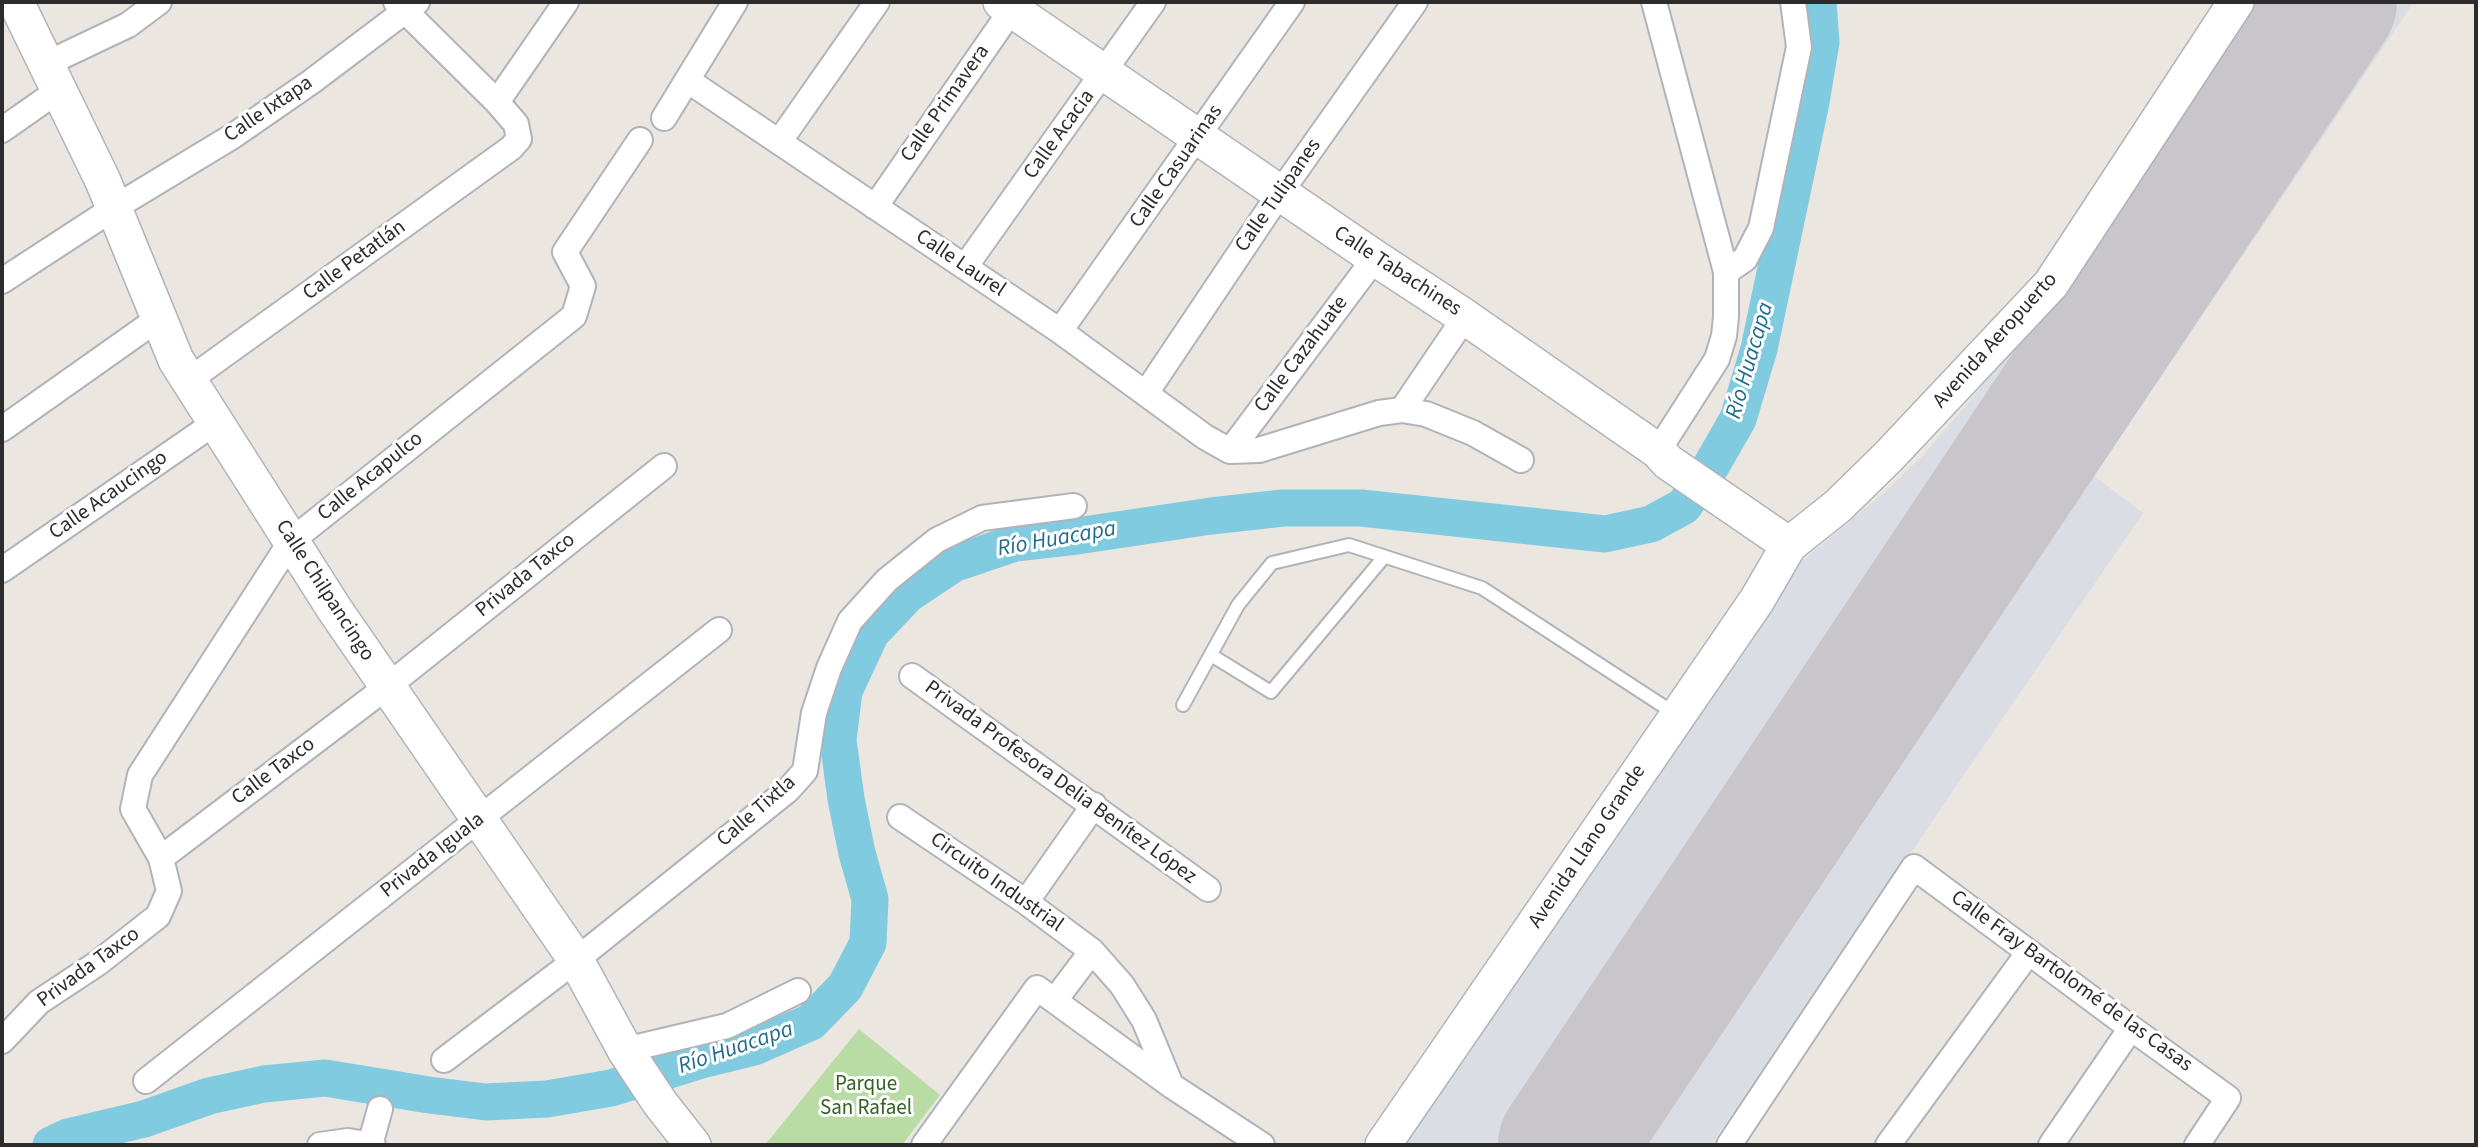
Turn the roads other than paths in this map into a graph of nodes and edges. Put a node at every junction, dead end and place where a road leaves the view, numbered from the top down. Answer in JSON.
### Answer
{"nodes":[{"id":1,"x":16,"y":2,"type":"edge"},
{"id":2,"x":159,"y":2,"type":"edge"},
{"id":3,"x":566,"y":2,"type":"edge"},
{"id":4,"x":735,"y":2,"type":"edge"},
{"id":5,"x":877,"y":2,"type":"edge"},
{"id":6,"x":1153,"y":2,"type":"edge"},
{"id":7,"x":1292,"y":2,"type":"edge"},
{"id":8,"x":1415,"y":2,"type":"edge"},
{"id":9,"x":1654,"y":2,"type":"edge"},
{"id":10,"x":1793,"y":2,"type":"edge"},
{"id":11,"x":2236,"y":2,"type":"edge"},
{"id":12,"x":1010,"y":4,"type":"edge"},
{"id":13,"x":406,"y":5,"type":"edge"},
{"id":14,"x":1105,"y":73,"type":"junction"},
{"id":15,"x":53,"y":77,"type":"junction"},
{"id":16,"x":687,"y":80,"type":"junction"},
{"id":17,"x":497,"y":102,"type":"junction"},
{"id":18,"x":664,"y":118,"type":"dead end"},
{"id":19,"x":2,"y":130,"type":"edge"},
{"id":20,"x":1199,"y":137,"type":"junction"},
{"id":21,"x":640,"y":139,"type":"dead end"},
{"id":22,"x":779,"y":142,"type":"junction"},
{"id":23,"x":1280,"y":193,"type":"junction"},
{"id":24,"x":875,"y":206,"type":"junction"},
{"id":25,"x":114,"y":208,"type":"junction"},
{"id":26,"x":1375,"y":258,"type":"junction"},
{"id":27,"x":965,"y":267,"type":"junction"},
{"id":28,"x":1726,"y":272,"type":"junction"},
{"id":29,"x":2,"y":281,"type":"edge"},
{"id":30,"x":1465,"y":317,"type":"junction"},
{"id":31,"x":159,"y":318,"type":"junction"},
{"id":32,"x":1060,"y":331,"type":"junction"},
{"id":33,"x":189,"y":380,"type":"junction"},
{"id":34,"x":1146,"y":393,"type":"junction"},
{"id":35,"x":1402,"y":410,"type":"junction"},
{"id":36,"x":216,"y":422,"type":"junction"},
{"id":37,"x":2,"y":429,"type":"edge"},
{"id":38,"x":1230,"y":451,"type":"junction"},
{"id":39,"x":1663,"y":457,"type":"junction"},
{"id":40,"x":1521,"y":460,"type":"dead end"},
{"id":41,"x":664,"y":466,"type":"dead end"},
{"id":42,"x":1074,"y":506,"type":"dead end"},
{"id":43,"x":291,"y":541,"type":"junction"},
{"id":44,"x":1790,"y":545,"type":"junction"},
{"id":45,"x":1384,"y":556,"type":"junction"},
{"id":46,"x":2,"y":570,"type":"edge"},
{"id":47,"x":719,"y":630,"type":"dead end"},
{"id":48,"x":1211,"y":655,"type":"junction"},
{"id":49,"x":912,"y":676,"type":"dead end"},
{"id":50,"x":388,"y":686,"type":"junction"},
{"id":51,"x":1183,"y":705,"type":"dead end"},
{"id":52,"x":1678,"y":715,"type":"junction"},
{"id":53,"x":1094,"y":805,"type":"junction"},
{"id":54,"x":900,"y":817,"type":"dead end"},
{"id":55,"x":480,"y":819,"type":"junction"},
{"id":56,"x":161,"y":858,"type":"junction"},
{"id":57,"x":1208,"y":889,"type":"dead end"},
{"id":58,"x":169,"y":891,"type":"joint"},
{"id":59,"x":1026,"y":902,"type":"junction"},
{"id":60,"x":1092,"y":951,"type":"junction"},
{"id":61,"x":2029,"y":951,"type":"junction"},
{"id":62,"x":576,"y":960,"type":"junction"},
{"id":63,"x":798,"y":991,"type":"dead end"},
{"id":64,"x":1055,"y":1000,"type":"junction"},
{"id":65,"x":2131,"y":1028,"type":"junction"},
{"id":66,"x":2,"y":1041,"type":"edge"},
{"id":67,"x":625,"y":1050,"type":"junction"},
{"id":68,"x":444,"y":1060,"type":"dead end"},
{"id":69,"x":146,"y":1081,"type":"dead end"},
{"id":70,"x":1172,"y":1086,"type":"junction"},
{"id":71,"x":380,"y":1109,"type":"dead end"},
{"id":72,"x":320,"y":1145,"type":"edge"},
{"id":73,"x":371,"y":1145,"type":"edge"},
{"id":74,"x":694,"y":1145,"type":"edge"},
{"id":75,"x":924,"y":1145,"type":"edge"},
{"id":76,"x":1262,"y":1145,"type":"edge"},
{"id":77,"x":1382,"y":1145,"type":"edge"},
{"id":78,"x":1729,"y":1145,"type":"edge"},
{"id":79,"x":1888,"y":1145,"type":"edge"},
{"id":80,"x":2051,"y":1145,"type":"edge"},
{"id":81,"x":2197,"y":1145,"type":"edge"}],
"edges":[{"from":1,"to":15,"type":"street","name":"Calle Chilpancingo"},
{"from":2,"to":15,"type":"street"},
{"from":3,"to":17,"type":"street"},
{"from":4,"to":16,"type":"street"},
{"from":5,"to":22,"type":"street"},
{"from":6,"to":14,"type":"street","name":"Calle Acacia"},
{"from":7,"to":20,"type":"street","name":"Calle Casuarinas"},
{"from":8,"to":23,"type":"street","name":"Calle Tulipanes"},
{"from":9,"to":28,"type":"street"},
{"from":10,"to":28,"type":"street"},
{"from":11,"to":44,"type":"street","name":"Avenida Aeropuerto"},
{"from":12,"to":14,"type":"street","name":"Calle Tabachines"},
{"from":12,"to":24,"type":"street","name":"Calle Primavera"},
{"from":13,"to":17,"type":"street"},
{"from":13,"to":25,"type":"street","name":"Calle Ixtapa"},
{"from":14,"to":20,"type":"street","name":"Calle Tabachines"},
{"from":14,"to":27,"type":"street","name":"Calle Acacia"},
{"from":15,"to":19,"type":"street"},
{"from":15,"to":25,"type":"street","name":"Calle Chilpancingo"},
{"from":16,"to":18,"type":"street"},
{"from":16,"to":22,"type":"street","name":"Calle Laurel"},
{"from":17,"to":33,"type":"street","name":"Calle Petatlán"},
{"from":20,"to":23,"type":"street","name":"Calle Tabachines"},
{"from":20,"to":32,"type":"street","name":"Calle Casuarinas"},
{"from":21,"to":43,"type":"street","name":"Calle Acapulco"},
{"from":22,"to":24,"type":"street","name":"Calle Laurel"},
{"from":23,"to":26,"type":"street","name":"Calle Tabachines"},
{"from":23,"to":34,"type":"street","name":"Calle Tulipanes"},
{"from":24,"to":27,"type":"street","name":"Calle Laurel"},
{"from":25,"to":29,"type":"street","name":"Calle Ixtapa"},
{"from":25,"to":31,"type":"street","name":"Calle Chilpancingo"},
{"from":26,"to":30,"type":"street","name":"Calle Tabachines"},
{"from":26,"to":38,"type":"street","name":"Calle Cazahuate"},
{"from":27,"to":32,"type":"street","name":"Calle Laurel"},
{"from":28,"to":39,"type":"street"},
{"from":30,"to":35,"type":"street"},
{"from":30,"to":39,"type":"street","name":"Calle Tabachines"},
{"from":31,"to":33,"type":"street","name":"Calle Chilpancingo"},
{"from":31,"to":37,"type":"street"},
{"from":32,"to":34,"type":"street","name":"Calle Laurel"},
{"from":33,"to":36,"type":"street","name":"Calle Chilpancingo"},
{"from":34,"to":38,"type":"street","name":"Calle Laurel"},
{"from":35,"to":38,"type":"street"},
{"from":35,"to":40,"type":"street"},
{"from":36,"to":43,"type":"street","name":"Calle Chilpancingo"},
{"from":36,"to":46,"type":"street","name":"Calle Acaucingo"},
{"from":39,"to":44,"type":"street","name":"Calle Tabachines"},
{"from":41,"to":50,"type":"street","name":"Privada Taxco"},
{"from":42,"to":62,"type":"street","name":"Calle Tixtla"},
{"from":43,"to":50,"type":"street","name":"Calle Chilpancingo"},
{"from":43,"to":56,"type":"street","name":"Calle Acapulco"},
{"from":44,"to":52,"type":"street","name":"Avenida Llano Grande"},
{"from":45,"to":48,"type":"lane"},
{"from":45,"to":48,"type":"lane"},
{"from":45,"to":52,"type":"lane"},
{"from":47,"to":55,"type":"street","name":"Privada Iguala"},
{"from":48,"to":51,"type":"lane"},
{"from":49,"to":53,"type":"street","name":"Privada Profesora Delia Benítez López"},
{"from":50,"to":55,"type":"street","name":"Calle Chilpancingo"},
{"from":50,"to":56,"type":"street","name":"Calle Taxco"},
{"from":52,"to":77,"type":"street","name":"Avenida Llano Grande"},
{"from":53,"to":57,"type":"street","name":"Privada Profesora Delia Benítez López"},
{"from":53,"to":59,"type":"street"},
{"from":54,"to":59,"type":"street","name":"Circuito Industrial"},
{"from":55,"to":62,"type":"street","name":"Calle Chilpancingo"},
{"from":55,"to":69,"type":"street","name":"Privada Iguala"},
{"from":56,"to":58,"type":"street","name":"Calle Acapulco"},
{"from":58,"to":66,"type":"street","name":"Privada Taxco"},
{"from":59,"to":60,"type":"street","name":"Circuito Industrial"},
{"from":60,"to":64,"type":"street"},
{"from":60,"to":70,"type":"street","name":"Circuito Industrial"},
{"from":61,"to":65,"type":"street","name":"Calle Fray Bartolomé de las Casas"},
{"from":61,"to":78,"type":"street","name":"Calle Fray Bartolomé de las Casas"},
{"from":61,"to":79,"type":"street"},
{"from":62,"to":67,"type":"street","name":"Calle Chilpancingo"},
{"from":62,"to":68,"type":"street","name":"Calle Tixtla"},
{"from":63,"to":67,"type":"street"},
{"from":64,"to":70,"type":"street"},
{"from":64,"to":75,"type":"street"},
{"from":65,"to":80,"type":"street"},
{"from":65,"to":81,"type":"street","name":"Calle Fray Bartolomé de las Casas"},
{"from":67,"to":74,"type":"street","name":"Calle Chilpancingo"},
{"from":70,"to":76,"type":"street"},
{"from":71,"to":73,"type":"street"},
{"from":72,"to":73,"type":"street"}]}
